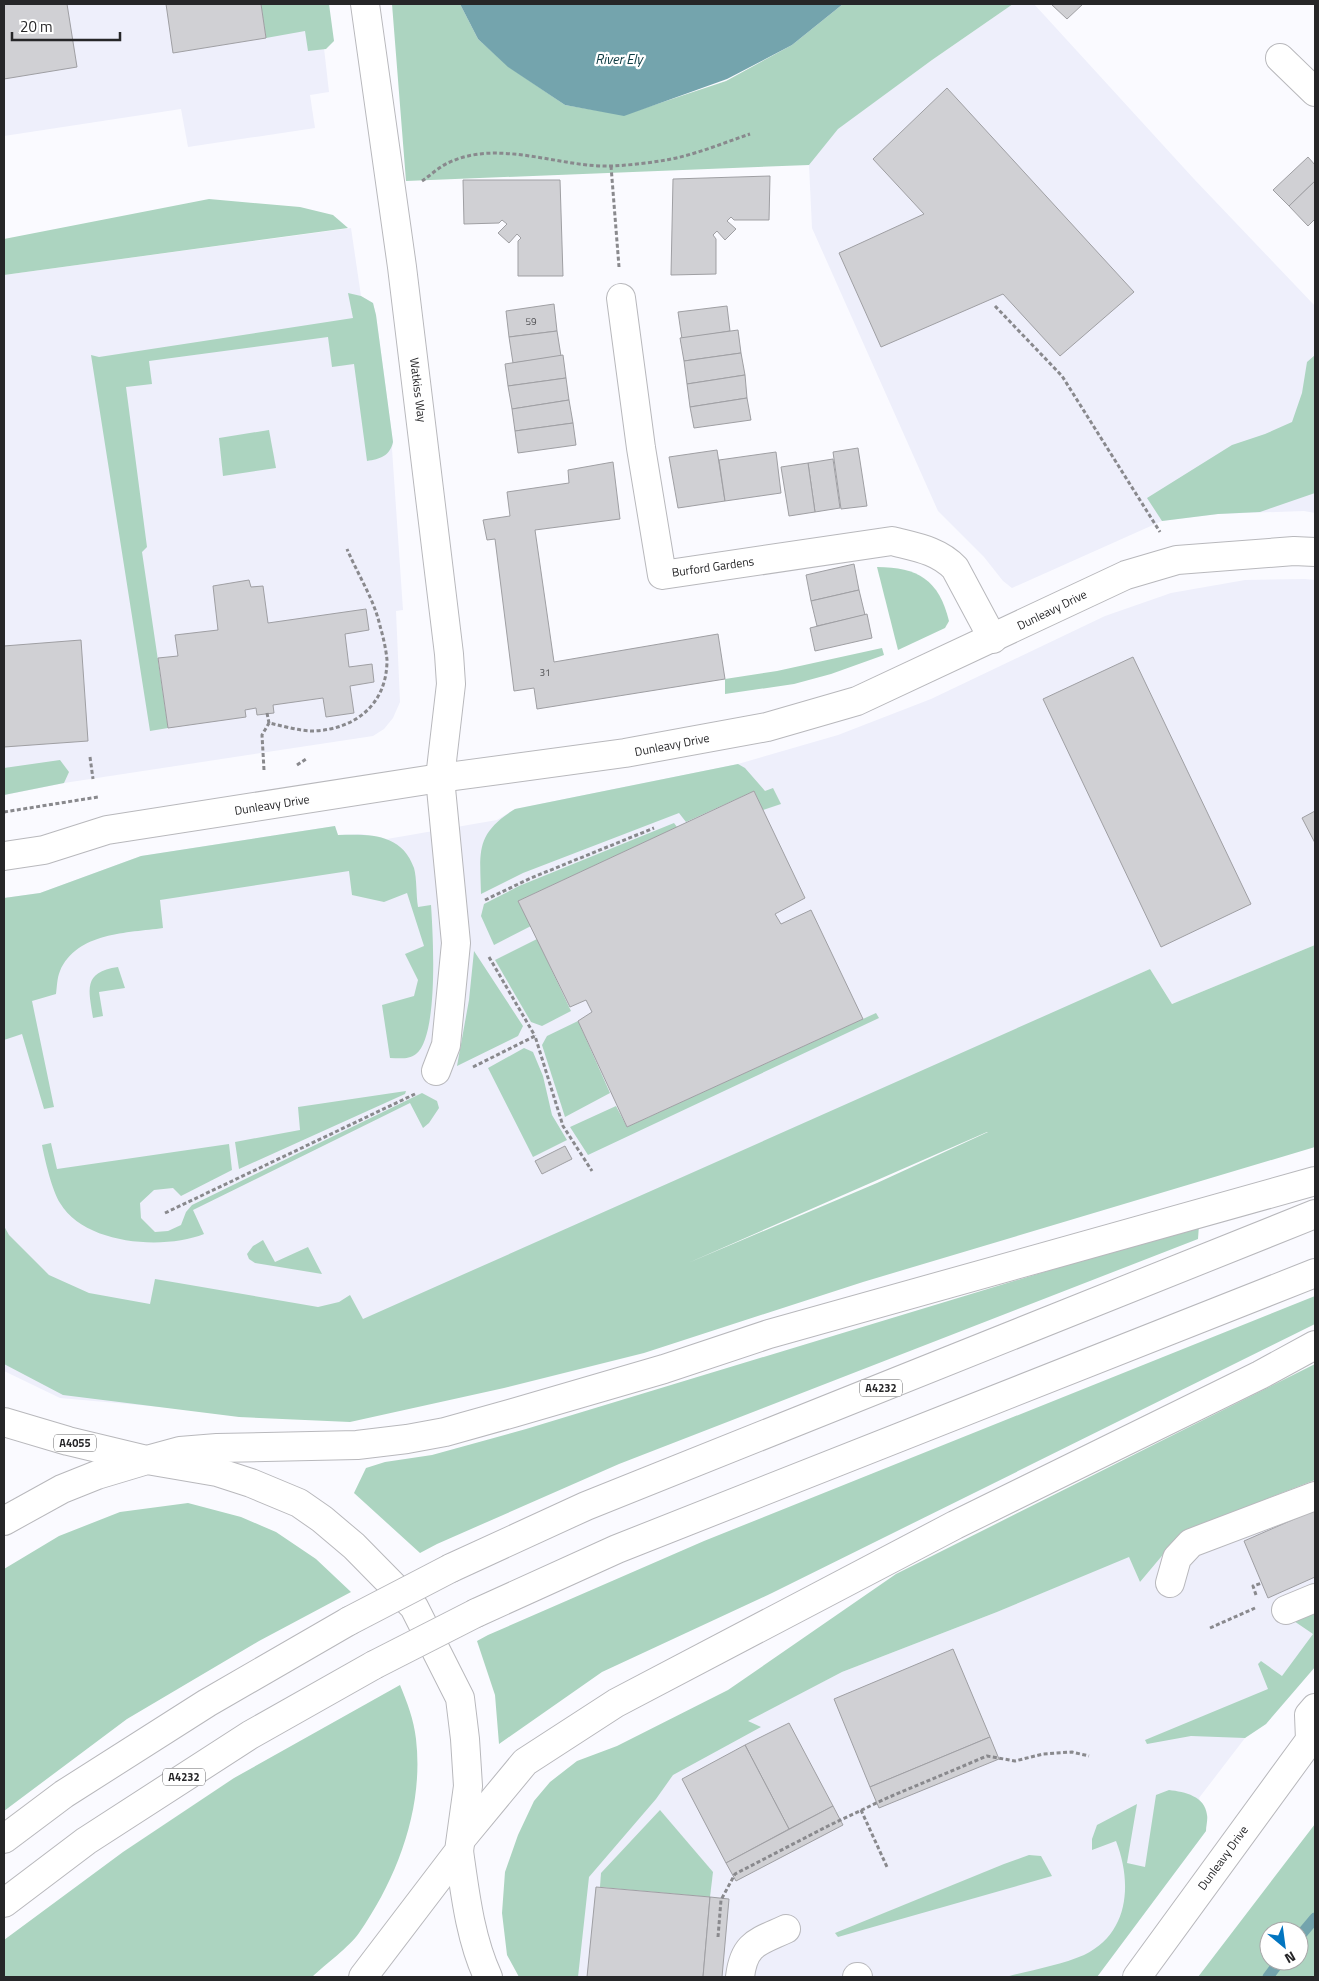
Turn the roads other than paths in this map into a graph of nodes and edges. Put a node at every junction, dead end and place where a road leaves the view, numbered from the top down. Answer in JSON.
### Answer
{"nodes":[{"id":1,"x":365,"y":4,"type":"edge"},
{"id":2,"x":1280,"y":58,"type":"dead end"},
{"id":3,"x":1315,"y":92,"type":"edge"},
{"id":4,"x":621,"y":298,"type":"dead end"},
{"id":5,"x":1315,"y":552,"type":"edge"},
{"id":6,"x":993,"y":639,"type":"junction"},
{"id":7,"x":440,"y":778,"type":"junction"},
{"id":8,"x":4,"y":856,"type":"edge"},
{"id":9,"x":436,"y":1070,"type":"dead end"},
{"id":10,"x":1315,"y":1181,"type":"edge"},
{"id":11,"x":1315,"y":1214,"type":"edge"},
{"id":12,"x":1315,"y":1273,"type":"edge"},
{"id":13,"x":1315,"y":1345,"type":"edge"},
{"id":14,"x":4,"y":1422,"type":"edge"},
{"id":15,"x":147,"y":1460,"type":"junction"},
{"id":16,"x":1315,"y":1496,"type":"edge"},
{"id":17,"x":4,"y":1521,"type":"edge"},
{"id":18,"x":1170,"y":1583,"type":"dead end"},
{"id":19,"x":1315,"y":1598,"type":"edge"},
{"id":20,"x":1286,"y":1610,"type":"dead end"},
{"id":21,"x":1315,"y":1708,"type":"edge"},
{"id":22,"x":1313,"y":1739,"type":"edge"},
{"id":23,"x":4,"y":1839,"type":"edge"},
{"id":24,"x":461,"y":1844,"type":"junction"},
{"id":25,"x":4,"y":1903,"type":"edge"},
{"id":26,"x":786,"y":1929,"type":"dead end"},
{"id":27,"x":363,"y":1977,"type":"edge"},
{"id":28,"x":488,"y":1977,"type":"edge"},
{"id":29,"x":740,"y":1977,"type":"edge"},
{"id":30,"x":1136,"y":1977,"type":"edge"}],
"edges":[{"from":1,"to":7,"type":"main road","name":"Watkiss Way"},
{"from":2,"to":3,"type":"main road"},
{"from":4,"to":6,"type":"main road","name":"Burford Gardens"},
{"from":5,"to":6,"type":"main road","name":"Dunleavy Drive"},
{"from":6,"to":7,"type":"main road","name":"Dunleavy Drive"},
{"from":7,"to":8,"type":"main road","name":"Dunleavy Drive"},
{"from":7,"to":9,"type":"main road","name":"Watkiss Way"},
{"from":10,"to":15,"type":"main road"},
{"from":11,"to":23,"type":"main road","number":"A4232","bridge":true},
{"from":12,"to":25,"type":"main road","number":"A4232","bridge":true},
{"from":13,"to":24,"type":"main road"},
{"from":14,"to":15,"type":"main road","number":"A4055"},
{"from":15,"to":17,"type":"main road"},
{"from":15,"to":24,"type":"main road"},
{"from":16,"to":18,"type":"main road"},
{"from":19,"to":20,"type":"main road"},
{"from":21,"to":22,"type":"main road","name":"Dunleavy Drive"},
{"from":22,"to":30,"type":"main road","name":"Dunleavy Drive"},
{"from":24,"to":27,"type":"main road"},
{"from":24,"to":28,"type":"main road"},
{"from":26,"to":29,"type":"main road"}]}
